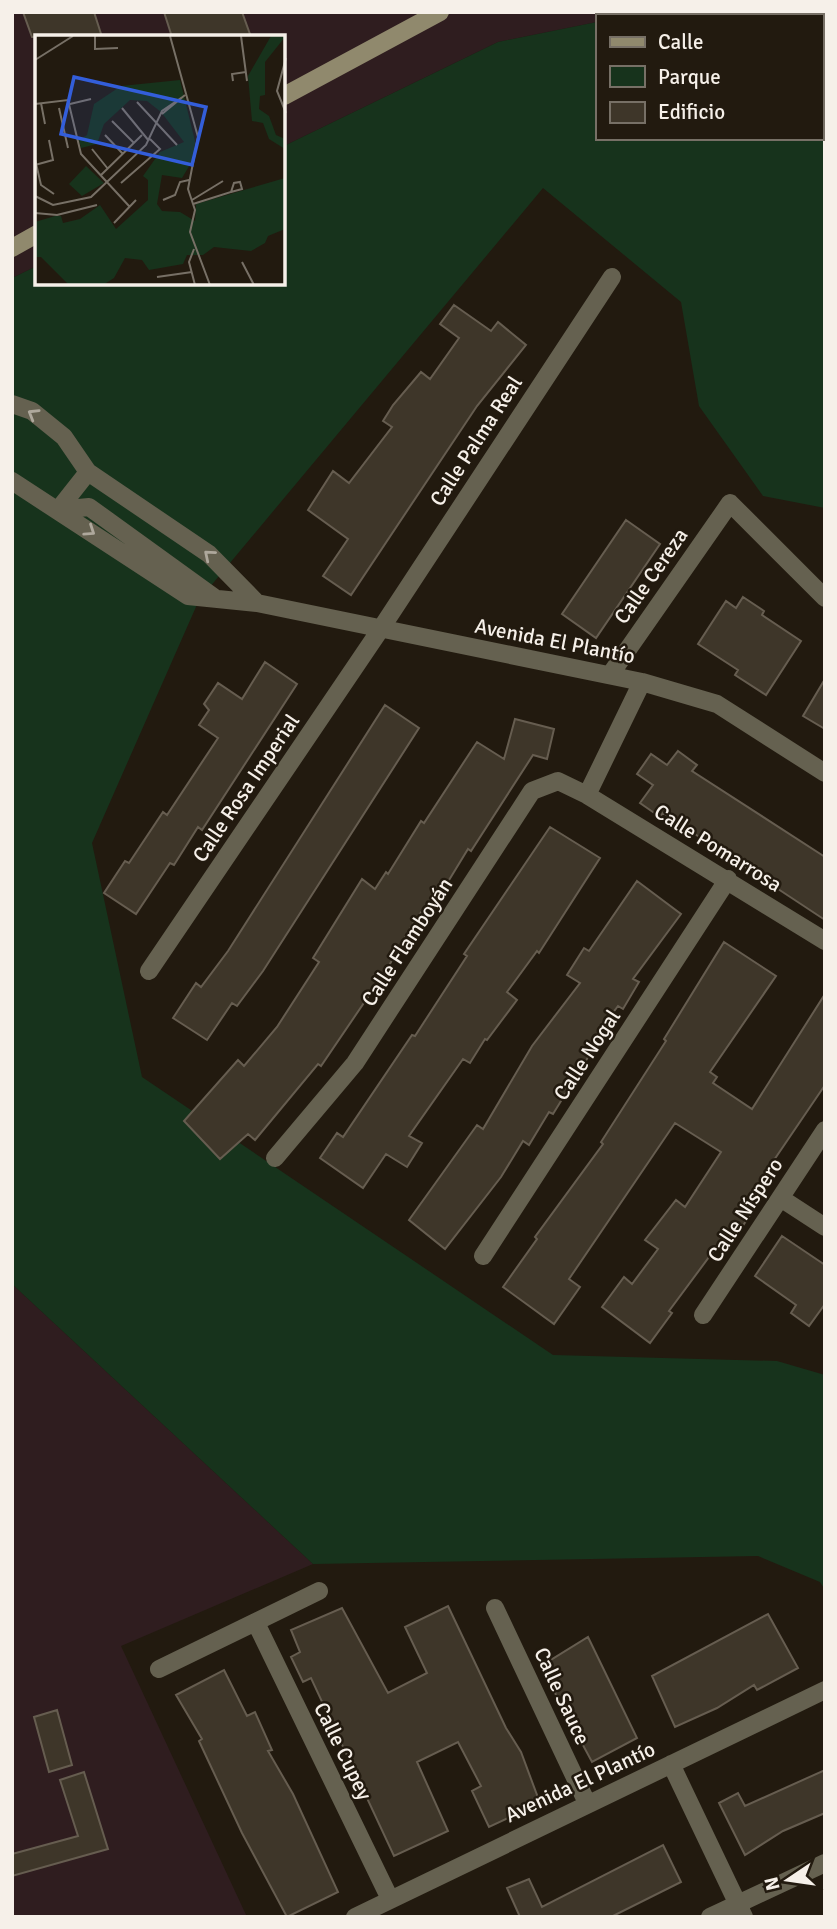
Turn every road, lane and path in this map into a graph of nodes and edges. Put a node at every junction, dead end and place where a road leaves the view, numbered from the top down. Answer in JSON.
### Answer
{"nodes":[{"id":1,"x":440,"y":12,"type":"edge"},
{"id":2,"x":285,"y":95,"type":"edge"},
{"id":3,"x":35,"y":235,"type":"edge"},
{"id":4,"x":12,"y":248,"type":"edge"},
{"id":5,"x":612,"y":277,"type":"dead end"},
{"id":6,"x":12,"y":404,"type":"edge"},
{"id":7,"x":89,"y":472,"type":"junction"},
{"id":8,"x":12,"y":481,"type":"edge"},
{"id":9,"x":58,"y":510,"type":"junction"},
{"id":10,"x":825,"y":598,"type":"edge"},
{"id":11,"x":257,"y":603,"type":"junction"},
{"id":12,"x":380,"y":630,"type":"junction"},
{"id":13,"x":610,"y":675,"type":"junction"},
{"id":14,"x":642,"y":682,"type":"junction"},
{"id":15,"x":825,"y":773,"type":"edge"},
{"id":16,"x":587,"y":795,"type":"junction"},
{"id":17,"x":729,"y":879,"type":"junction"},
{"id":18,"x":825,"y":941,"type":"edge"},
{"id":19,"x":149,"y":971,"type":"dead end"},
{"id":20,"x":825,"y":1130,"type":"edge"},
{"id":21,"x":275,"y":1158,"type":"dead end"},
{"id":22,"x":782,"y":1199,"type":"junction"},
{"id":23,"x":825,"y":1227,"type":"edge"},
{"id":24,"x":483,"y":1256,"type":"dead end"},
{"id":25,"x":703,"y":1315,"type":"dead end"},
{"id":26,"x":319,"y":1591,"type":"dead end"},
{"id":27,"x":495,"y":1608,"type":"dead end"},
{"id":28,"x":256,"y":1623,"type":"junction"},
{"id":29,"x":159,"y":1669,"type":"dead end"},
{"id":30,"x":825,"y":1690,"type":"edge"},
{"id":31,"x":671,"y":1764,"type":"junction"},
{"id":32,"x":587,"y":1803,"type":"junction"},
{"id":33,"x":825,"y":1863,"type":"edge"},
{"id":34,"x":390,"y":1899,"type":"junction"},
{"id":35,"x":741,"y":1910,"type":"edge"},
{"id":36,"x":355,"y":1917,"type":"edge"},
{"id":37,"x":710,"y":1917,"type":"edge"}],
"edges":[{"from":1,"to":2,"type":"street"},
{"from":3,"to":4,"type":"street"},
{"from":5,"to":12,"type":"street","name":"Calle Palma Real"},
{"from":7,"to":6,"type":"street","one_way":true},
{"from":7,"to":9,"type":"street"},
{"from":11,"to":7,"type":"street","one_way":true},
{"from":8,"to":9,"type":"street","name":"Avenida El Plantío"},
{"from":9,"to":11,"type":"street","name":"Avenida El Plantío","one_way":true},
{"from":10,"to":13,"type":"street","name":"Calle Cereza"},
{"from":11,"to":12,"type":"street","name":"Avenida El Plantío"},
{"from":12,"to":13,"type":"street","name":"Avenida El Plantío"},
{"from":12,"to":19,"type":"street","name":"Calle Rosa Imperial"},
{"from":13,"to":14,"type":"street","name":"Avenida El Plantío"},
{"from":14,"to":15,"type":"street","name":"Avenida El Plantío"},
{"from":14,"to":16,"type":"street"},
{"from":16,"to":17,"type":"street","name":"Calle Pomarrosa"},
{"from":16,"to":21,"type":"street","name":"Calle Flamboyán"},
{"from":17,"to":18,"type":"street","name":"Calle Pomarrosa"},
{"from":17,"to":24,"type":"street","name":"Calle Nogal"},
{"from":20,"to":22,"type":"street","name":"Calle Níspero"},
{"from":22,"to":23,"type":"street"},
{"from":22,"to":25,"type":"street","name":"Calle Níspero"},
{"from":26,"to":28,"type":"street"},
{"from":27,"to":32,"type":"street","name":"Calle Sauce"},
{"from":28,"to":29,"type":"street"},
{"from":28,"to":34,"type":"street","name":"Calle Cupey"},
{"from":30,"to":31,"type":"street","name":"Avenida El Plantío"},
{"from":31,"to":32,"type":"street","name":"Avenida El Plantío"},
{"from":31,"to":35,"type":"street"},
{"from":32,"to":34,"type":"street","name":"Avenida El Plantío"},
{"from":33,"to":35,"type":"street"},
{"from":34,"to":36,"type":"street","name":"Avenida El Plantío"},
{"from":35,"to":37,"type":"street"}]}
